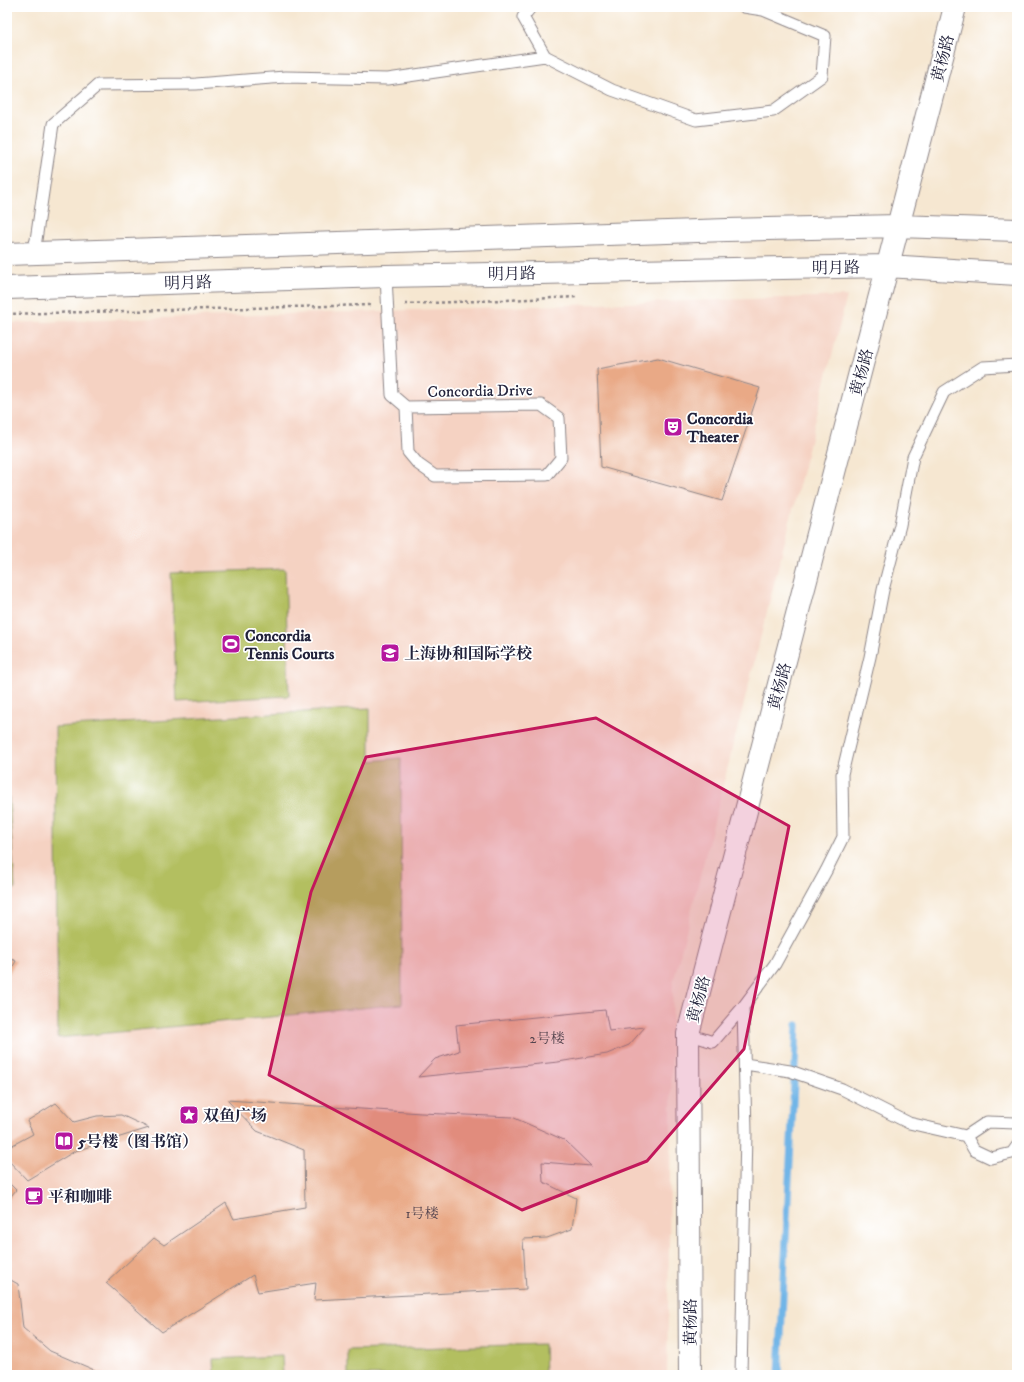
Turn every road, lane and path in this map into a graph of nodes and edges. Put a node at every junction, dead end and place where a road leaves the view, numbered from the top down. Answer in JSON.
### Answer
{"nodes":[{"id":1,"x":531,"y":7,"type":"edge"},
{"id":2,"x":744,"y":7,"type":"edge"},
{"id":3,"x":955,"y":7,"type":"edge"},
{"id":4,"x":545,"y":56,"type":"junction"},
{"id":5,"x":898,"y":226,"type":"junction"},
{"id":6,"x":1017,"y":230,"type":"edge"},
{"id":7,"x":32,"y":253,"type":"junction"},
{"id":8,"x":7,"y":254,"type":"edge"},
{"id":9,"x":887,"y":266,"type":"junction"},
{"id":10,"x":1017,"y":274,"type":"edge"},
{"id":11,"x":386,"y":276,"type":"junction"},
{"id":12,"x":7,"y":288,"type":"edge"},
{"id":13,"x":584,"y":297,"type":"dead end"},
{"id":14,"x":387,"y":305,"type":"junction"},
{"id":15,"x":7,"y":314,"type":"edge"},
{"id":16,"x":1017,"y":365,"type":"edge"},
{"id":17,"x":406,"y":407,"type":"junction"},
{"id":18,"x":743,"y":1007,"type":"junction"},
{"id":19,"x":688,"y":1034,"type":"junction"},
{"id":20,"x":745,"y":1064,"type":"junction"},
{"id":21,"x":1017,"y":1123,"type":"edge"},
{"id":22,"x":966,"y":1136,"type":"junction"},
{"id":23,"x":1017,"y":1146,"type":"edge"},
{"id":24,"x":690,"y":1375,"type":"edge"},
{"id":25,"x":740,"y":1375,"type":"edge"}],
"edges":[{"from":1,"to":4,"type":"lane"},
{"from":2,"to":4,"type":"lane"},
{"from":3,"to":5,"type":"street","name":"黄杨路"},
{"from":4,"to":7,"type":"lane"},
{"from":5,"to":6,"type":"street"},
{"from":5,"to":7,"type":"street"},
{"from":5,"to":9,"type":"street","name":"黄杨路"},
{"from":7,"to":8,"type":"street"},
{"from":9,"to":10,"type":"street","name":"明月路"},
{"from":9,"to":11,"type":"street","name":"明月路"},
{"from":9,"to":19,"type":"street","name":"黄杨路"},
{"from":11,"to":12,"type":"street","name":"明月路"},
{"from":11,"to":14,"type":"lane","name":"Concordia Drive"},
{"from":13,"to":14,"type":"path"},
{"from":14,"to":15,"type":"path"},
{"from":14,"to":17,"type":"lane","name":"Concordia Drive"},
{"from":16,"to":18,"type":"lane"},
{"from":17,"to":17,"type":"lane","name":"Concordia Drive"},
{"from":18,"to":19,"type":"lane"},
{"from":18,"to":20,"type":"lane"},
{"from":19,"to":24,"type":"street","name":"黄杨路"},
{"from":20,"to":22,"type":"lane"},
{"from":20,"to":25,"type":"lane"},
{"from":21,"to":22,"type":"lane"},
{"from":22,"to":23,"type":"lane"}]}
